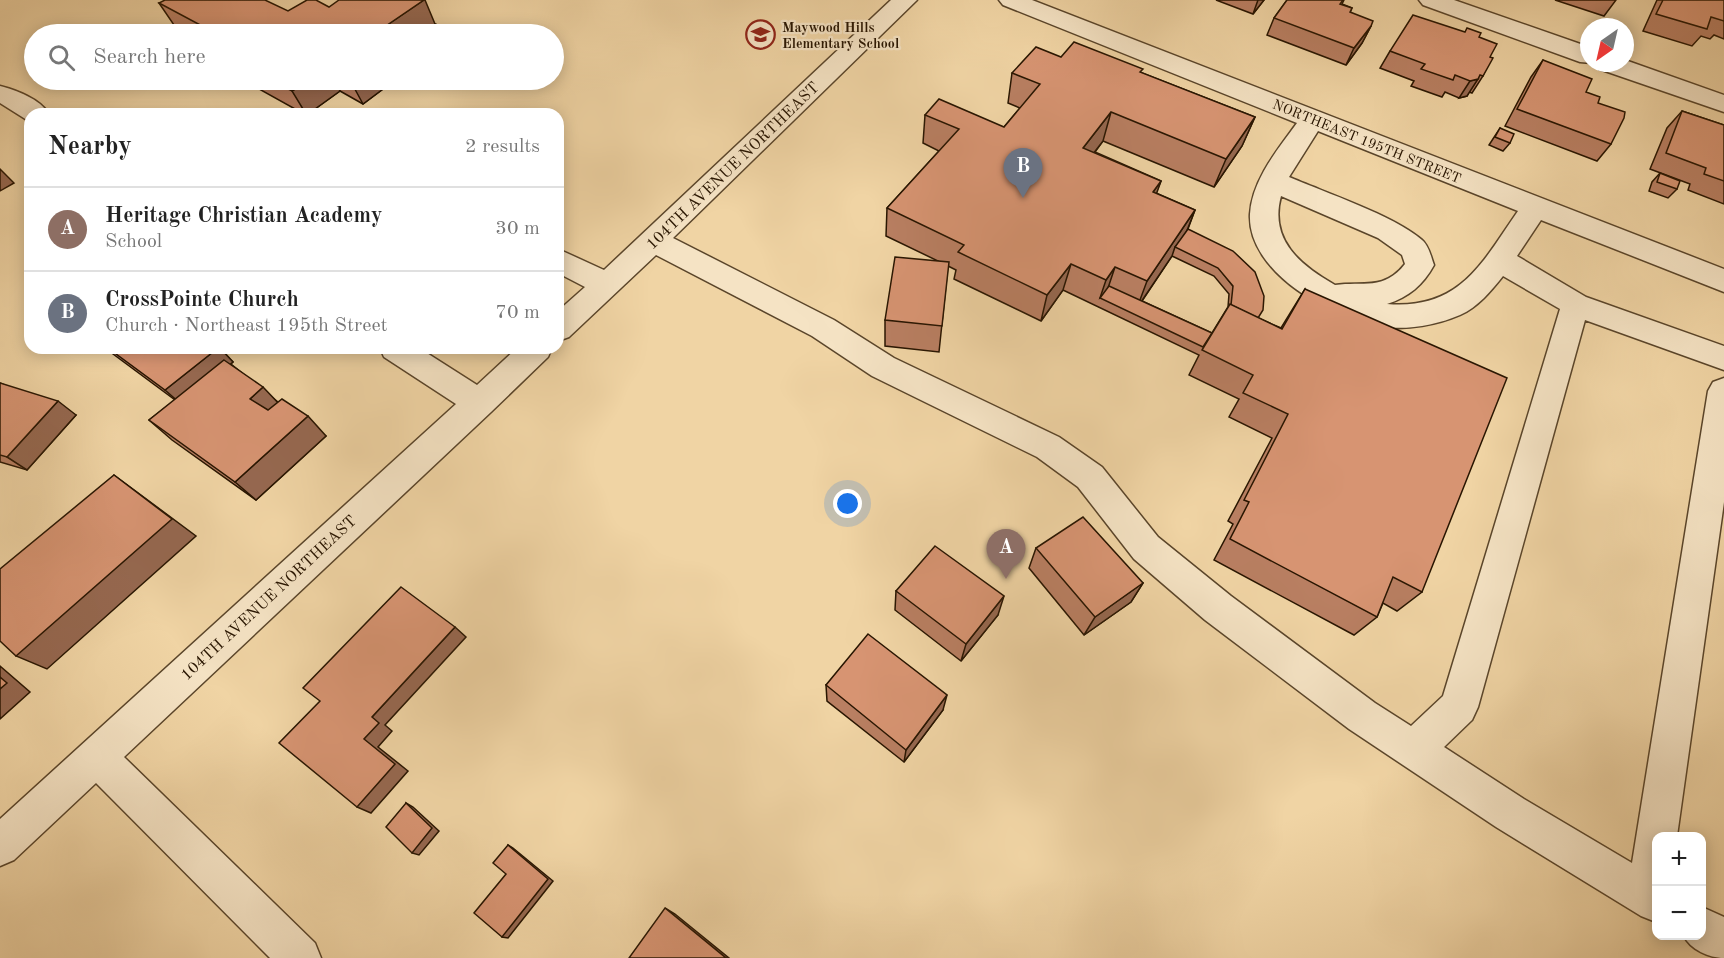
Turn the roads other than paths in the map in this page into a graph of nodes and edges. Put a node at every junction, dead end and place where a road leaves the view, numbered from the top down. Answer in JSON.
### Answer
{"nodes":[{"id":1,"x":905,"y":0,"type":"edge"},
{"id":2,"x":1011,"y":0,"type":"edge"},
{"id":3,"x":1431,"y":0,"type":"edge"},
{"id":4,"x":1580,"y":53,"type":"edge"},
{"id":5,"x":1633,"y":72,"type":"edge"},
{"id":6,"x":0,"y":94,"type":"edge"},
{"id":7,"x":1724,"y":104,"type":"edge"},
{"id":8,"x":26,"y":108,"type":"edge"},
{"id":9,"x":1313,"y":119,"type":"junction"},
{"id":10,"x":1272,"y":181,"type":"junction"},
{"id":11,"x":1535,"y":207,"type":"junction"},
{"id":12,"x":652,"y":240,"type":"junction"},
{"id":13,"x":1498,"y":259,"type":"junction"},
{"id":14,"x":564,"y":263,"type":"edge"},
{"id":15,"x":1724,"y":281,"type":"edge"},
{"id":16,"x":607,"y":285,"type":"junction"},
{"id":17,"x":1322,"y":292,"type":"junction"},
{"id":18,"x":1576,"y":305,"type":"junction"},
{"id":19,"x":564,"y":324,"type":"edge"},
{"id":20,"x":404,"y":354,"type":"edge"},
{"id":21,"x":531,"y":354,"type":"edge"},
{"id":22,"x":1724,"y":358,"type":"edge"},
{"id":23,"x":1724,"y":390,"type":"edge"},
{"id":24,"x":480,"y":403,"type":"junction"},
{"id":25,"x":1414,"y":750,"type":"junction"},
{"id":26,"x":96,"y":756,"type":"junction"},
{"id":27,"x":1658,"y":832,"type":"edge"},
{"id":28,"x":0,"y":846,"type":"edge"},
{"id":29,"x":1652,"y":898,"type":"edge"},
{"id":30,"x":1706,"y":931,"type":"edge"},
{"id":31,"x":1724,"y":941,"type":"edge"},
{"id":32,"x":300,"y":958,"type":"edge"}],
"edges":[{"from":1,"to":12,"type":"street","name":"104TH AVENUE NORTHEAST"},
{"from":2,"to":9,"type":"street","name":"NORTHEAST 195TH STREET"},
{"from":3,"to":4,"type":"street"},
{"from":5,"to":7,"type":"street"},
{"from":6,"to":8,"type":"street"},
{"from":9,"to":10,"type":"street"},
{"from":9,"to":11,"type":"street","name":"NORTHEAST 195TH STREET"},
{"from":10,"to":17,"type":"street"},
{"from":10,"to":17,"type":"street"},
{"from":11,"to":13,"type":"street"},
{"from":11,"to":15,"type":"street","name":"NORTHEAST 195TH STREET"},
{"from":12,"to":16,"type":"street","name":"104TH AVENUE NORTHEAST"},
{"from":12,"to":25,"type":"street"},
{"from":13,"to":17,"type":"street"},
{"from":13,"to":18,"type":"street"},
{"from":14,"to":16,"type":"street"},
{"from":16,"to":19,"type":"street","name":"104TH AVENUE NORTHEAST"},
{"from":18,"to":22,"type":"street"},
{"from":18,"to":25,"type":"street"},
{"from":20,"to":24,"type":"street"},
{"from":21,"to":24,"type":"street","name":"104TH AVENUE NORTHEAST"},
{"from":23,"to":27,"type":"street"},
{"from":24,"to":26,"type":"street","name":"104TH AVENUE NORTHEAST"},
{"from":25,"to":29,"type":"street"},
{"from":26,"to":28,"type":"street","name":"104TH AVENUE NORTHEAST"},
{"from":26,"to":32,"type":"street"},
{"from":30,"to":31,"type":"street"}]}
